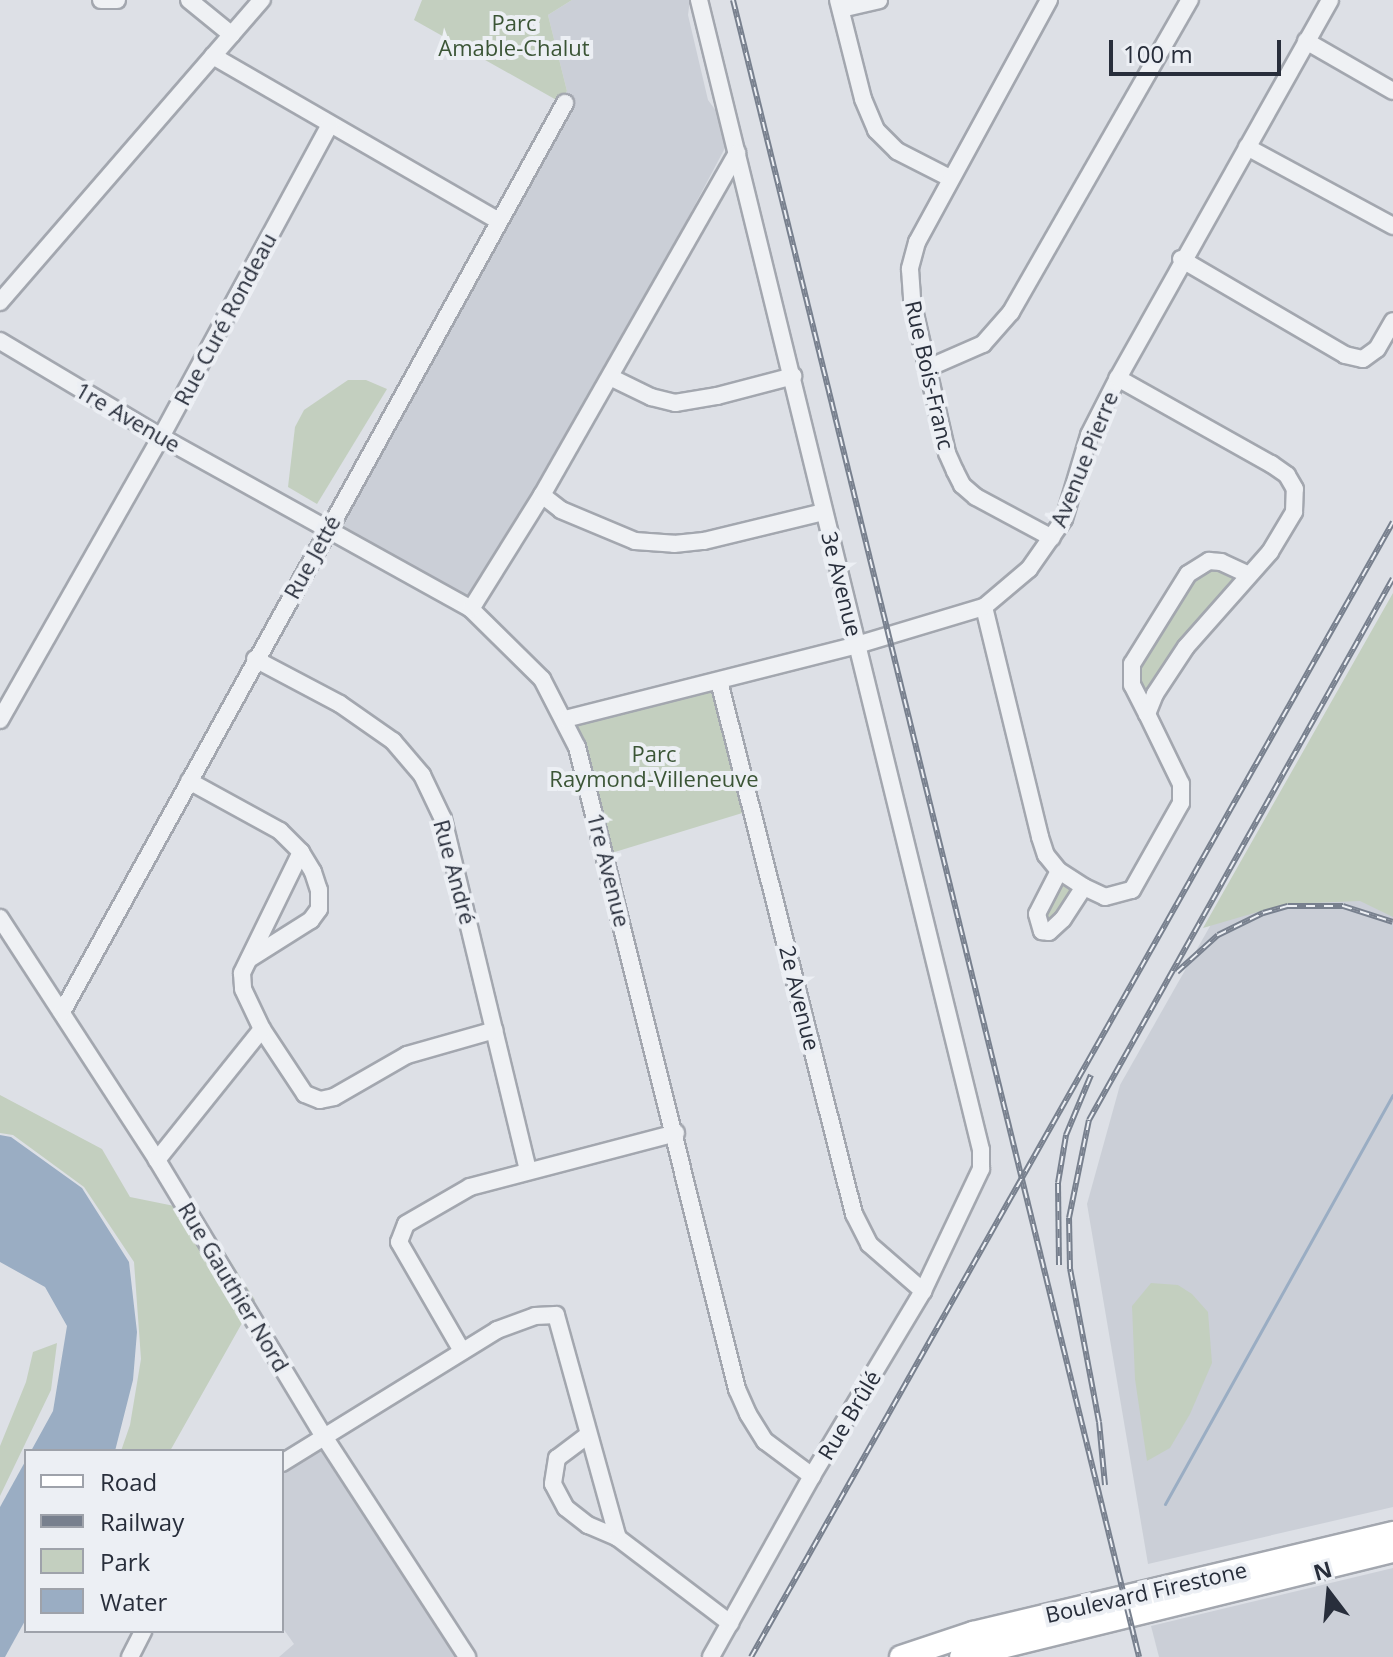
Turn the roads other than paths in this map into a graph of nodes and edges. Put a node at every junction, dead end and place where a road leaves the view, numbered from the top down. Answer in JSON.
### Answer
{"nodes":[{"id":1,"x":101,"y":0,"type":"edge"},
{"id":2,"x":117,"y":0,"type":"edge"},
{"id":3,"x":189,"y":0,"type":"edge"},
{"id":4,"x":262,"y":0,"type":"edge"},
{"id":5,"x":699,"y":0,"type":"edge"},
{"id":6,"x":879,"y":0,"type":"edge"},
{"id":7,"x":1049,"y":0,"type":"edge"},
{"id":8,"x":1190,"y":0,"type":"edge"},
{"id":9,"x":1330,"y":0,"type":"edge"},
{"id":10,"x":840,"y":5,"type":"edge"},
{"id":11,"x":232,"y":35,"type":"junction"},
{"id":12,"x":1306,"y":41,"type":"junction"},
{"id":13,"x":213,"y":56,"type":"junction"},
{"id":14,"x":1393,"y":91,"type":"edge"},
{"id":15,"x":565,"y":103,"type":"dead end"},
{"id":16,"x":330,"y":125,"type":"junction"},
{"id":17,"x":1247,"y":147,"type":"junction"},
{"id":18,"x":737,"y":153,"type":"junction"},
{"id":19,"x":950,"y":178,"type":"junction"},
{"id":20,"x":499,"y":221,"type":"junction"},
{"id":21,"x":1393,"y":226,"type":"edge"},
{"id":22,"x":1181,"y":259,"type":"junction"},
{"id":23,"x":0,"y":302,"type":"edge"},
{"id":24,"x":1393,"y":321,"type":"edge"},
{"id":25,"x":0,"y":341,"type":"edge"},
{"id":26,"x":928,"y":368,"type":"junction"},
{"id":27,"x":793,"y":376,"type":"junction"},
{"id":28,"x":610,"y":377,"type":"junction"},
{"id":29,"x":1118,"y":378,"type":"junction"},
{"id":30,"x":161,"y":437,"type":"junction"},
{"id":31,"x":542,"y":495,"type":"junction"},
{"id":32,"x":824,"y":512,"type":"junction"},
{"id":33,"x":328,"y":530,"type":"junction"},
{"id":34,"x":1052,"y":538,"type":"junction"},
{"id":35,"x":1249,"y":575,"type":"junction"},
{"id":36,"x":984,"y":607,"type":"junction"},
{"id":37,"x":471,"y":609,"type":"junction"},
{"id":38,"x":857,"y":645,"type":"junction"},
{"id":39,"x":255,"y":659,"type":"junction"},
{"id":40,"x":719,"y":681,"type":"junction"},
{"id":41,"x":1147,"y":714,"type":"junction"},
{"id":42,"x":565,"y":719,"type":"junction"},
{"id":43,"x":0,"y":720,"type":"edge"},
{"id":44,"x":189,"y":781,"type":"junction"},
{"id":45,"x":301,"y":852,"type":"junction"},
{"id":46,"x":1059,"y":871,"type":"junction"},
{"id":47,"x":1084,"y":887,"type":"junction"},
{"id":48,"x":0,"y":918,"type":"edge"},
{"id":49,"x":247,"y":960,"type":"junction"},
{"id":50,"x":62,"y":1012,"type":"junction"},
{"id":51,"x":262,"y":1029,"type":"junction"},
{"id":52,"x":495,"y":1030,"type":"junction"},
{"id":53,"x":676,"y":1133,"type":"junction"},
{"id":54,"x":157,"y":1160,"type":"junction"},
{"id":55,"x":981,"y":1169,"type":"joint"},
{"id":56,"x":528,"y":1170,"type":"junction"},
{"id":57,"x":923,"y":1291,"type":"junction"},
{"id":58,"x":462,"y":1351,"type":"junction"},
{"id":59,"x":588,"y":1435,"type":"junction"},
{"id":60,"x":325,"y":1438,"type":"junction"},
{"id":61,"x":284,"y":1462,"type":"edge"},
{"id":62,"x":812,"y":1476,"type":"junction"},
{"id":63,"x":1393,"y":1533,"type":"edge"},
{"id":64,"x":618,"y":1538,"type":"junction"},
{"id":65,"x":1393,"y":1551,"type":"edge"},
{"id":66,"x":730,"y":1623,"type":"junction"},
{"id":67,"x":142,"y":1633,"type":"edge"},
{"id":68,"x":130,"y":1657,"type":"edge"},
{"id":69,"x":467,"y":1657,"type":"edge"},
{"id":70,"x":711,"y":1657,"type":"edge"},
{"id":71,"x":901,"y":1657,"type":"edge"},
{"id":72,"x":961,"y":1657,"type":"edge"}],
"edges":[{"from":1,"to":2,"type":"street"},
{"from":3,"to":11,"type":"street"},
{"from":4,"to":11,"type":"street"},
{"from":5,"to":18,"type":"street","name":"3e Avenue"},
{"from":6,"to":10,"type":"street"},
{"from":7,"to":19,"type":"street","name":"Rue Bois-Franc"},
{"from":8,"to":26,"type":"street"},
{"from":9,"to":12,"type":"street","name":"Avenue Pierre"},
{"from":10,"to":19,"type":"street"},
{"from":11,"to":13,"type":"street"},
{"from":12,"to":14,"type":"street"},
{"from":12,"to":17,"type":"street","name":"Avenue Pierre"},
{"from":13,"to":16,"type":"street"},
{"from":13,"to":23,"type":"street"},
{"from":15,"to":20,"type":"street","name":"Rue Jetté"},
{"from":16,"to":20,"type":"street"},
{"from":16,"to":30,"type":"street","name":"Rue Curé Rondeau"},
{"from":17,"to":21,"type":"street"},
{"from":17,"to":22,"type":"street","name":"Avenue Pierre"},
{"from":18,"to":27,"type":"street","name":"3e Avenue"},
{"from":18,"to":28,"type":"street"},
{"from":19,"to":26,"type":"street","name":"Rue Bois-Franc"},
{"from":20,"to":33,"type":"street","name":"Rue Jetté"},
{"from":22,"to":24,"type":"street"},
{"from":22,"to":29,"type":"street","name":"Avenue Pierre"},
{"from":25,"to":30,"type":"street","name":"1re Avenue"},
{"from":26,"to":34,"type":"street","name":"Rue Bois-Franc"},
{"from":27,"to":28,"type":"street"},
{"from":27,"to":32,"type":"street","name":"3e Avenue"},
{"from":28,"to":31,"type":"street"},
{"from":29,"to":34,"type":"street","name":"Avenue Pierre"},
{"from":29,"to":35,"type":"street"},
{"from":30,"to":33,"type":"street","name":"1re Avenue"},
{"from":30,"to":43,"type":"street","name":"Rue Curé Rondeau"},
{"from":31,"to":32,"type":"street"},
{"from":31,"to":37,"type":"street"},
{"from":32,"to":38,"type":"street","name":"3e Avenue"},
{"from":33,"to":37,"type":"street","name":"1re Avenue"},
{"from":33,"to":39,"type":"street","name":"Rue Jetté"},
{"from":34,"to":36,"type":"street","name":"Avenue Pierre"},
{"from":35,"to":41,"type":"street"},
{"from":35,"to":41,"type":"street"},
{"from":36,"to":38,"type":"street","name":"Avenue Pierre"},
{"from":36,"to":46,"type":"street"},
{"from":37,"to":42,"type":"street","name":"1re Avenue"},
{"from":38,"to":40,"type":"street","name":"Avenue Pierre"},
{"from":38,"to":55,"type":"street","name":"3e Avenue"},
{"from":39,"to":44,"type":"street","name":"Rue Jetté"},
{"from":39,"to":52,"type":"street","name":"Rue André"},
{"from":40,"to":42,"type":"street","name":"Avenue Pierre"},
{"from":40,"to":57,"type":"street","name":"2e Avenue"},
{"from":41,"to":47,"type":"street"},
{"from":42,"to":53,"type":"street","name":"1re Avenue"},
{"from":44,"to":45,"type":"street"},
{"from":44,"to":50,"type":"street","name":"Rue Jetté"},
{"from":45,"to":49,"type":"street"},
{"from":45,"to":49,"type":"street"},
{"from":46,"to":47,"type":"street"},
{"from":46,"to":47,"type":"street"},
{"from":48,"to":50,"type":"street","name":"Rue Gauthier Nord"},
{"from":49,"to":51,"type":"street"},
{"from":50,"to":54,"type":"street","name":"Rue Gauthier Nord"},
{"from":51,"to":52,"type":"street"},
{"from":51,"to":54,"type":"street"},
{"from":52,"to":56,"type":"street","name":"Rue André"},
{"from":53,"to":56,"type":"street"},
{"from":53,"to":62,"type":"street","name":"1re Avenue"},
{"from":54,"to":60,"type":"street","name":"Rue Gauthier Nord"},
{"from":55,"to":57,"type":"street","name":"Rue Brûlé"},
{"from":56,"to":58,"type":"street"},
{"from":57,"to":62,"type":"street","name":"Rue Brûlé"},
{"from":58,"to":59,"type":"street"},
{"from":58,"to":60,"type":"street"},
{"from":59,"to":64,"type":"street"},
{"from":59,"to":64,"type":"street"},
{"from":60,"to":61,"type":"street"},
{"from":60,"to":69,"type":"street","name":"Rue Gauthier Nord"},
{"from":62,"to":66,"type":"street","name":"Rue Brûlé"},
{"from":63,"to":71,"type":"main road","name":"Boulevard Firestone"},
{"from":64,"to":66,"type":"street"},
{"from":65,"to":72,"type":"main road","name":"Boulevard Firestone"},
{"from":66,"to":70,"type":"street","name":"Rue Brûlé"},
{"from":67,"to":68,"type":"street"}]}
